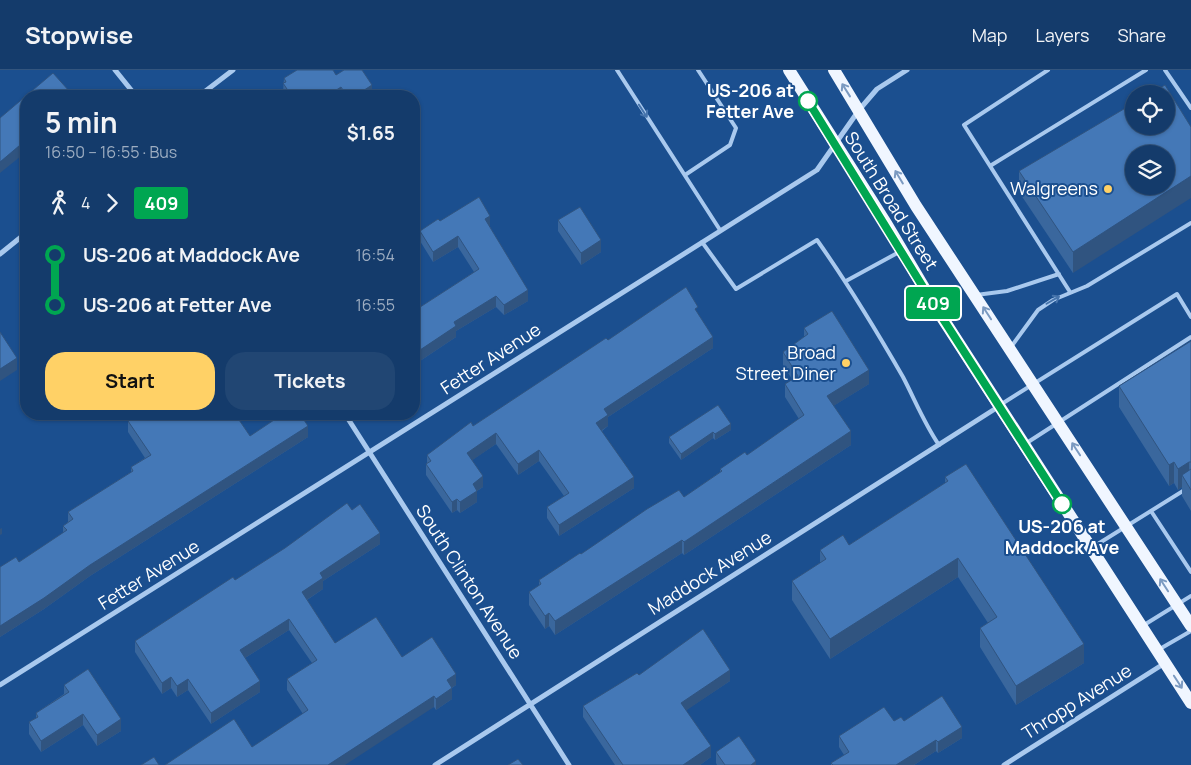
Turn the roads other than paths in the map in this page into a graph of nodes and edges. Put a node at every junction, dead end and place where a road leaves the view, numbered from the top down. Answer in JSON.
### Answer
{"nodes":[{"id":1,"x":115,"y":70,"type":"edge"},
{"id":2,"x":234,"y":70,"type":"edge"},
{"id":3,"x":617,"y":70,"type":"edge"},
{"id":4,"x":698,"y":70,"type":"edge"},
{"id":5,"x":788,"y":70,"type":"edge"},
{"id":6,"x":834,"y":70,"type":"edge"},
{"id":7,"x":907,"y":70,"type":"edge"},
{"id":8,"x":1048,"y":70,"type":"edge"},
{"id":9,"x":1146,"y":70,"type":"edge"},
{"id":10,"x":1165,"y":70,"type":"edge"},
{"id":11,"x":131,"y":90,"type":"edge"},
{"id":12,"x":207,"y":90,"type":"edge"},
{"id":13,"x":1191,"y":108,"type":"edge"},
{"id":14,"x":859,"y":110,"type":"junction"},
{"id":15,"x":835,"y":143,"type":"junction"},
{"id":16,"x":990,"y":166,"type":"junction"},
{"id":17,"x":685,"y":175,"type":"junction"},
{"id":18,"x":1191,"y":223,"type":"edge"},
{"id":19,"x":720,"y":230,"type":"junction"},
{"id":20,"x":20,"y":238,"type":"edge"},
{"id":21,"x":702,"y":242,"type":"junction"},
{"id":22,"x":902,"y":250,"type":"junction"},
{"id":23,"x":0,"y":254,"type":"edge"},
{"id":24,"x":1058,"y":274,"type":"junction"},
{"id":25,"x":846,"y":281,"type":"junction"},
{"id":26,"x":1070,"y":292,"type":"junction"},
{"id":27,"x":974,"y":295,"type":"junction"},
{"id":28,"x":1191,"y":317,"type":"edge"},
{"id":29,"x":1191,"y":337,"type":"edge"},
{"id":30,"x":1010,"y":349,"type":"junction"},
{"id":31,"x":1033,"y":384,"type":"junction"},
{"id":32,"x":1000,"y":405,"type":"junction"},
{"id":33,"x":349,"y":420,"type":"edge"},
{"id":34,"x":1058,"y":422,"type":"junction"},
{"id":35,"x":939,"y":445,"type":"junction"},
{"id":36,"x":1024,"y":445,"type":"junction"},
{"id":37,"x":370,"y":453,"type":"junction"},
{"id":38,"x":1191,"y":486,"type":"edge"},
{"id":39,"x":1151,"y":511,"type":"junction"},
{"id":40,"x":1126,"y":527,"type":"junction"},
{"id":41,"x":1090,"y":548,"type":"junction"},
{"id":42,"x":1191,"y":572,"type":"edge"},
{"id":43,"x":1191,"y":596,"type":"edge"},
{"id":44,"x":1177,"y":605,"type":"junction"},
{"id":45,"x":1142,"y":626,"type":"junction"},
{"id":46,"x":1191,"y":626,"type":"edge"},
{"id":47,"x":1191,"y":631,"type":"edge"},
{"id":48,"x":1157,"y":650,"type":"junction"},
{"id":49,"x":1165,"y":663,"type":"junction"},
{"id":50,"x":0,"y":685,"type":"edge"},
{"id":51,"x":1191,"y":703,"type":"edge"},
{"id":52,"x":531,"y":704,"type":"junction"},
{"id":53,"x":435,"y":765,"type":"edge"},
{"id":54,"x":569,"y":765,"type":"edge"},
{"id":55,"x":1004,"y":765,"type":"edge"}],
"edges":[{"from":1,"to":11,"type":"street"},
{"from":2,"to":12,"type":"street"},
{"from":3,"to":17,"type":"lane","one_way":true},
{"from":4,"to":17,"type":"lane"},
{"from":5,"to":15,"type":"main road","name":"South Broad Street"},
{"from":14,"to":6,"type":"main road","name":"South Broad Street","one_way":true},
{"from":7,"to":14,"type":"street","name":"Fetter Avenue"},
{"from":8,"to":16,"type":"lane"},
{"from":9,"to":16,"type":"lane"},
{"from":10,"to":13,"type":"lane"},
{"from":14,"to":15,"type":"street","name":"Fetter Avenue"},
{"from":27,"to":14,"type":"main road","name":"South Broad Street","one_way":true},
{"from":15,"to":19,"type":"street","name":"Fetter Avenue"},
{"from":15,"to":22,"type":"main road","name":"South Broad Street"},
{"from":16,"to":24,"type":"lane"},
{"from":17,"to":19,"type":"lane"},
{"from":18,"to":26,"type":"lane"},
{"from":19,"to":21,"type":"street","name":"Fetter Avenue"},
{"from":20,"to":23,"type":"street"},
{"from":21,"to":25,"type":"lane"},
{"from":21,"to":37,"type":"street","name":"Fetter Avenue"},
{"from":22,"to":25,"type":"lane"},
{"from":22,"to":32,"type":"main road","name":"South Broad Street"},
{"from":24,"to":26,"type":"lane"},
{"from":24,"to":27,"type":"lane"},
{"from":25,"to":35,"type":"lane"},
{"from":30,"to":26,"type":"lane","one_way":true},
{"from":30,"to":27,"type":"main road","name":"South Broad Street","one_way":true},
{"from":28,"to":31,"type":"lane"},
{"from":29,"to":34,"type":"lane"},
{"from":30,"to":31,"type":"main road","name":"South Broad Street"},
{"from":31,"to":32,"type":"lane"},
{"from":31,"to":34,"type":"main road","name":"South Broad Street"},
{"from":32,"to":35,"type":"street","name":"Maddock Avenue"},
{"from":32,"to":36,"type":"main road","name":"South Broad Street"},
{"from":33,"to":37,"type":"street","name":"South Clinton Avenue"},
{"from":34,"to":36,"type":"lane"},
{"from":40,"to":34,"type":"main road","name":"South Broad Street","one_way":true},
{"from":35,"to":52,"type":"street","name":"Maddock Avenue"},
{"from":36,"to":41,"type":"main road","name":"South Broad Street"},
{"from":37,"to":50,"type":"street","name":"Fetter Avenue"},
{"from":37,"to":52,"type":"street","name":"South Clinton Avenue"},
{"from":38,"to":39,"type":"lane"},
{"from":39,"to":40,"type":"lane"},
{"from":39,"to":42,"type":"lane"},
{"from":40,"to":41,"type":"lane"},
{"from":44,"to":40,"type":"main road","name":"South Broad Street","one_way":true},
{"from":41,"to":45,"type":"main road","name":"South Broad Street"},
{"from":43,"to":44,"type":"lane"},
{"from":44,"to":45,"type":"lane"},
{"from":44,"to":46,"type":"main road","name":"South Broad Street"},
{"from":45,"to":48,"type":"main road","name":"South Broad Street"},
{"from":47,"to":48,"type":"lane"},
{"from":48,"to":49,"type":"main road","name":"South Broad Street"},
{"from":49,"to":51,"type":"main road","name":"South Broad Street","one_way":true},
{"from":49,"to":55,"type":"street","name":"Thropp Avenue"},
{"from":52,"to":53,"type":"street","name":"Maddock Avenue"},
{"from":52,"to":54,"type":"street","name":"South Clinton Avenue"}]}
